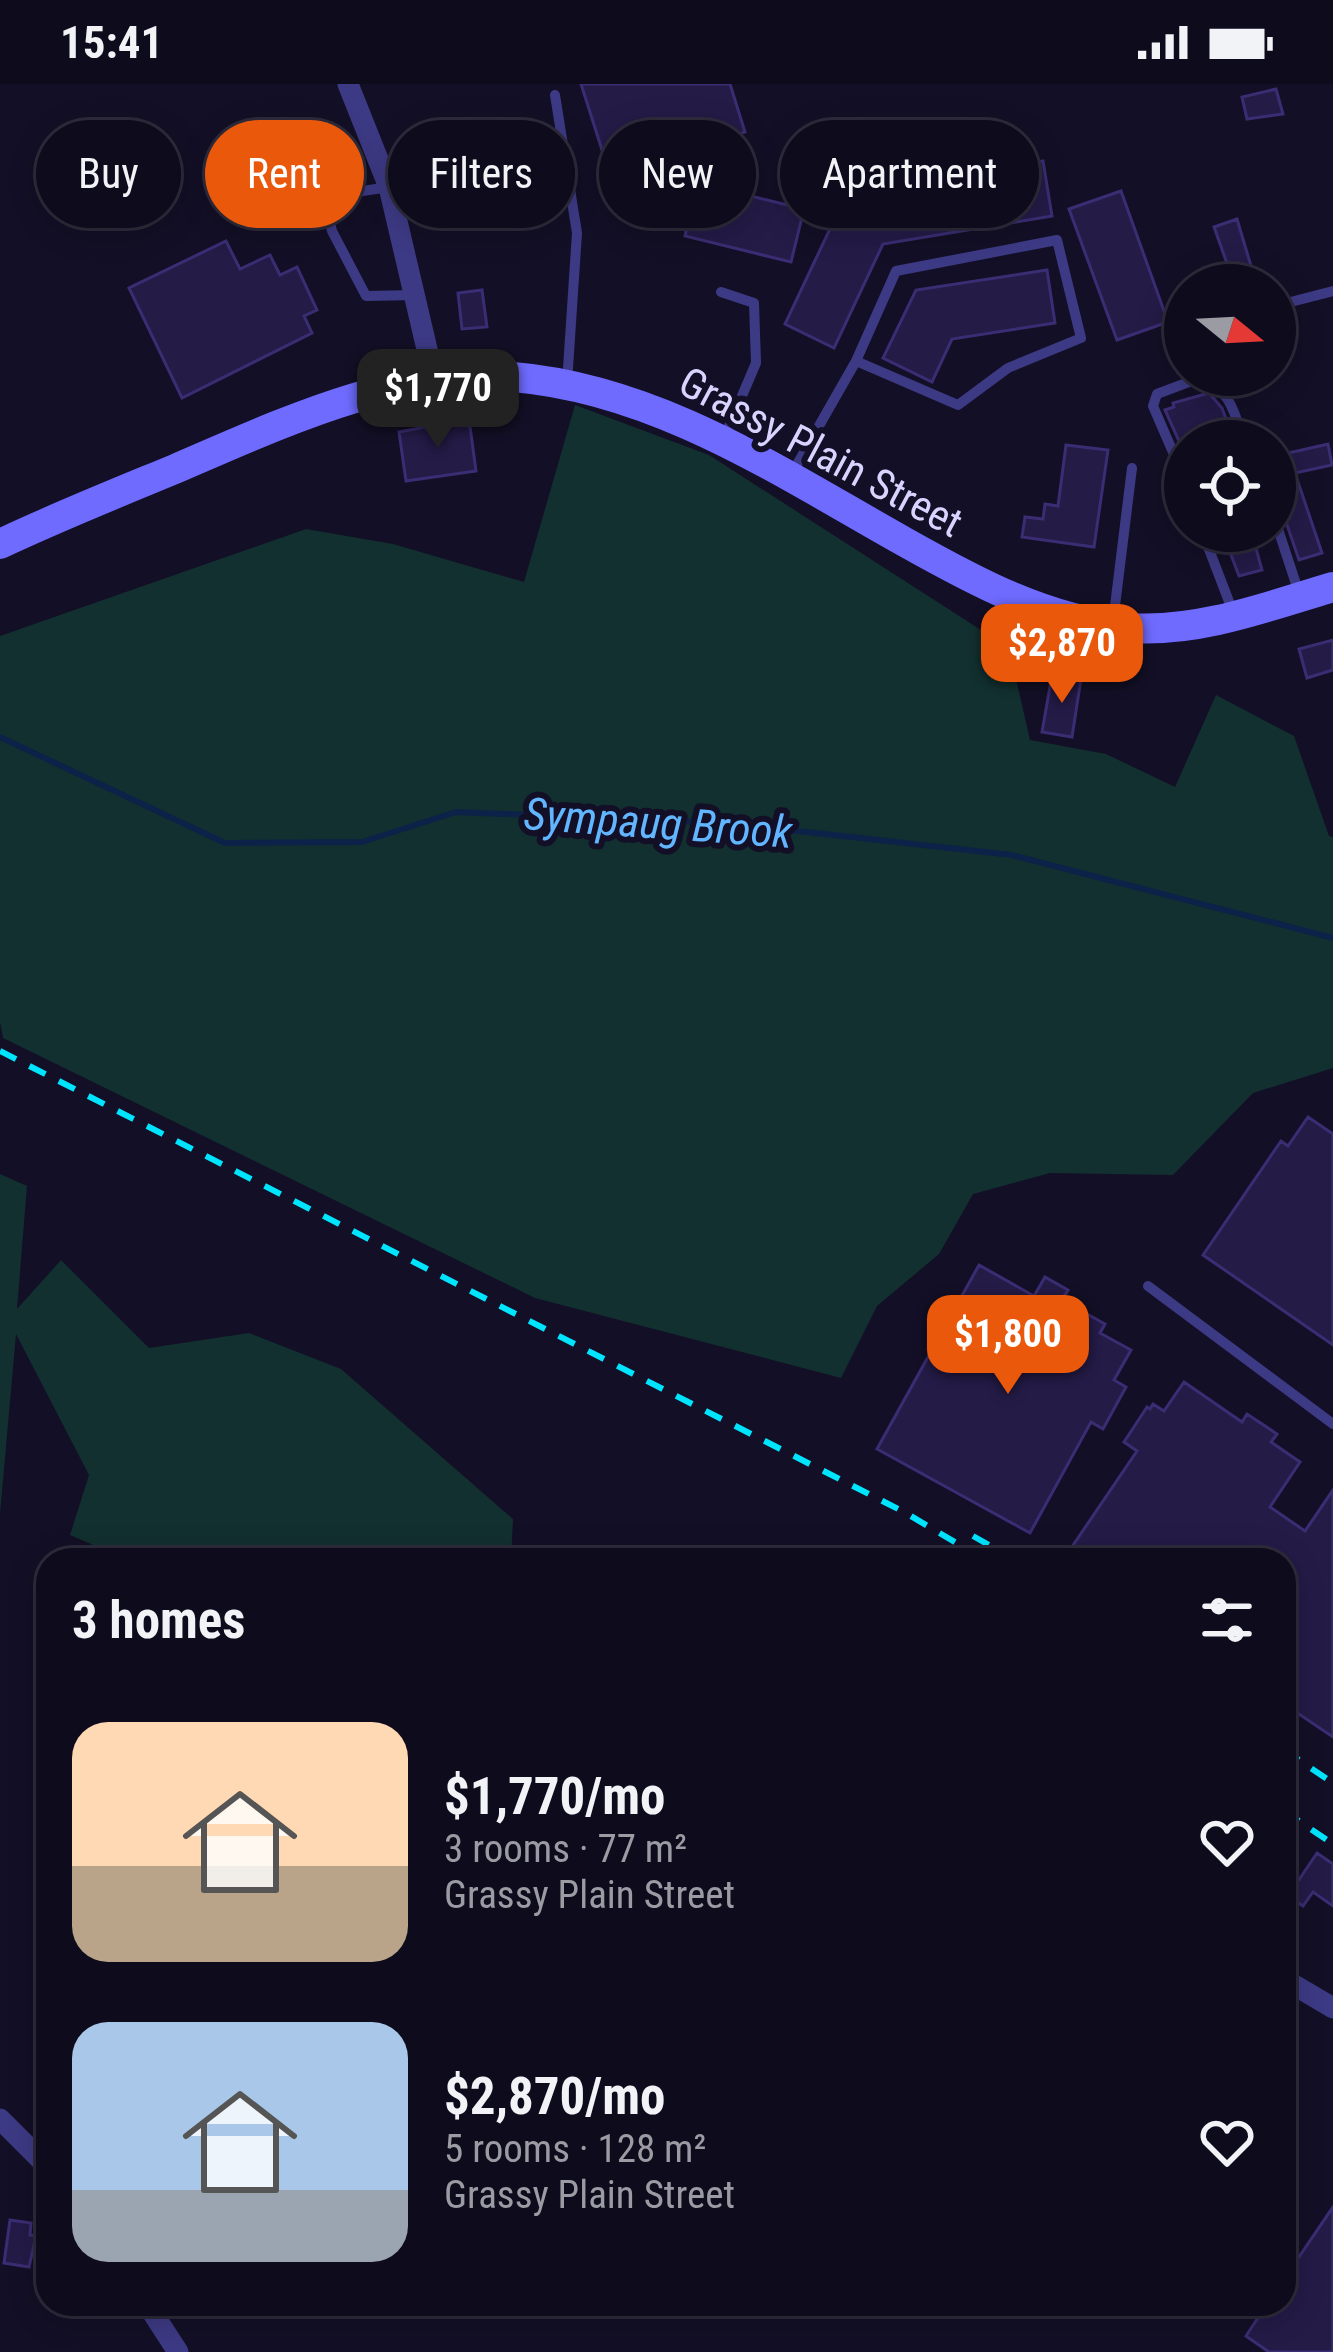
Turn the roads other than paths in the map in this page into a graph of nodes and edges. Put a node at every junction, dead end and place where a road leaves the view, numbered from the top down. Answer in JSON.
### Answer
{"nodes":[{"id":1,"x":348,"y":84,"type":"edge"},
{"id":2,"x":555,"y":95,"type":"dead end"},
{"id":3,"x":388,"y":184,"type":"edge"},
{"id":4,"x":388,"y":187,"type":"edge"},
{"id":5,"x":399,"y":228,"type":"edge"},
{"id":6,"x":1333,"y":291,"type":"edge"},
{"id":7,"x":722,"y":292,"type":"dead end"},
{"id":8,"x":416,"y":296,"type":"junction"},
{"id":9,"x":1296,"y":301,"type":"edge"},
{"id":10,"x":856,"y":361,"type":"junction"},
{"id":11,"x":434,"y":379,"type":"junction"},
{"id":12,"x":566,"y":386,"type":"junction"},
{"id":13,"x":1237,"y":420,"type":"edge"},
{"id":14,"x":1164,"y":431,"type":"edge"},
{"id":15,"x":723,"y":441,"type":"junction"},
{"id":16,"x":1132,"y":468,"type":"dead end"},
{"id":17,"x":789,"y":477,"type":"junction"},
{"id":18,"x":0,"y":544,"type":"edge"},
{"id":19,"x":1210,"y":552,"type":"edge"},
{"id":20,"x":1286,"y":552,"type":"edge"},
{"id":21,"x":1333,"y":586,"type":"edge"},
{"id":22,"x":1300,"y":596,"type":"junction"},
{"id":23,"x":1234,"y":615,"type":"junction"},
{"id":24,"x":1112,"y":625,"type":"junction"},
{"id":25,"x":1148,"y":1286,"type":"dead end"},
{"id":26,"x":1333,"y":1424,"type":"edge"},
{"id":27,"x":1296,"y":1986,"type":"edge"},
{"id":28,"x":1333,"y":2008,"type":"edge"},
{"id":29,"x":0,"y":2120,"type":"edge"},
{"id":30,"x":36,"y":2155,"type":"edge"},
{"id":31,"x":155,"y":2316,"type":"edge"},
{"id":32,"x":178,"y":2352,"type":"edge"}],
"edges":[{"from":1,"to":3,"type":"street"},
{"from":2,"to":12,"type":"lane"},
{"from":4,"to":8,"type":"lane"},
{"from":5,"to":8,"type":"street"},
{"from":6,"to":9,"type":"lane"},
{"from":7,"to":15,"type":"lane"},
{"from":8,"to":11,"type":"street"},
{"from":10,"to":10,"type":"lane"},
{"from":10,"to":17,"type":"lane"},
{"from":11,"to":12,"type":"main road","name":"Grassy Plain Street"},
{"from":11,"to":18,"type":"main road","name":"Grassy Plain Street"},
{"from":12,"to":15,"type":"main road","name":"Grassy Plain Street"},
{"from":13,"to":14,"type":"lane"},
{"from":15,"to":17,"type":"main road","name":"Grassy Plain Street"},
{"from":16,"to":24,"type":"lane"},
{"from":17,"to":24,"type":"main road","name":"Grassy Plain Street"},
{"from":19,"to":23,"type":"lane"},
{"from":20,"to":22,"type":"lane"},
{"from":21,"to":22,"type":"main road","name":"Grassy Plain Street"},
{"from":22,"to":23,"type":"main road","name":"Grassy Plain Street"},
{"from":23,"to":24,"type":"main road","name":"Grassy Plain Street"},
{"from":25,"to":26,"type":"lane"},
{"from":27,"to":28,"type":"street"},
{"from":29,"to":30,"type":"street"},
{"from":31,"to":32,"type":"street"}]}
